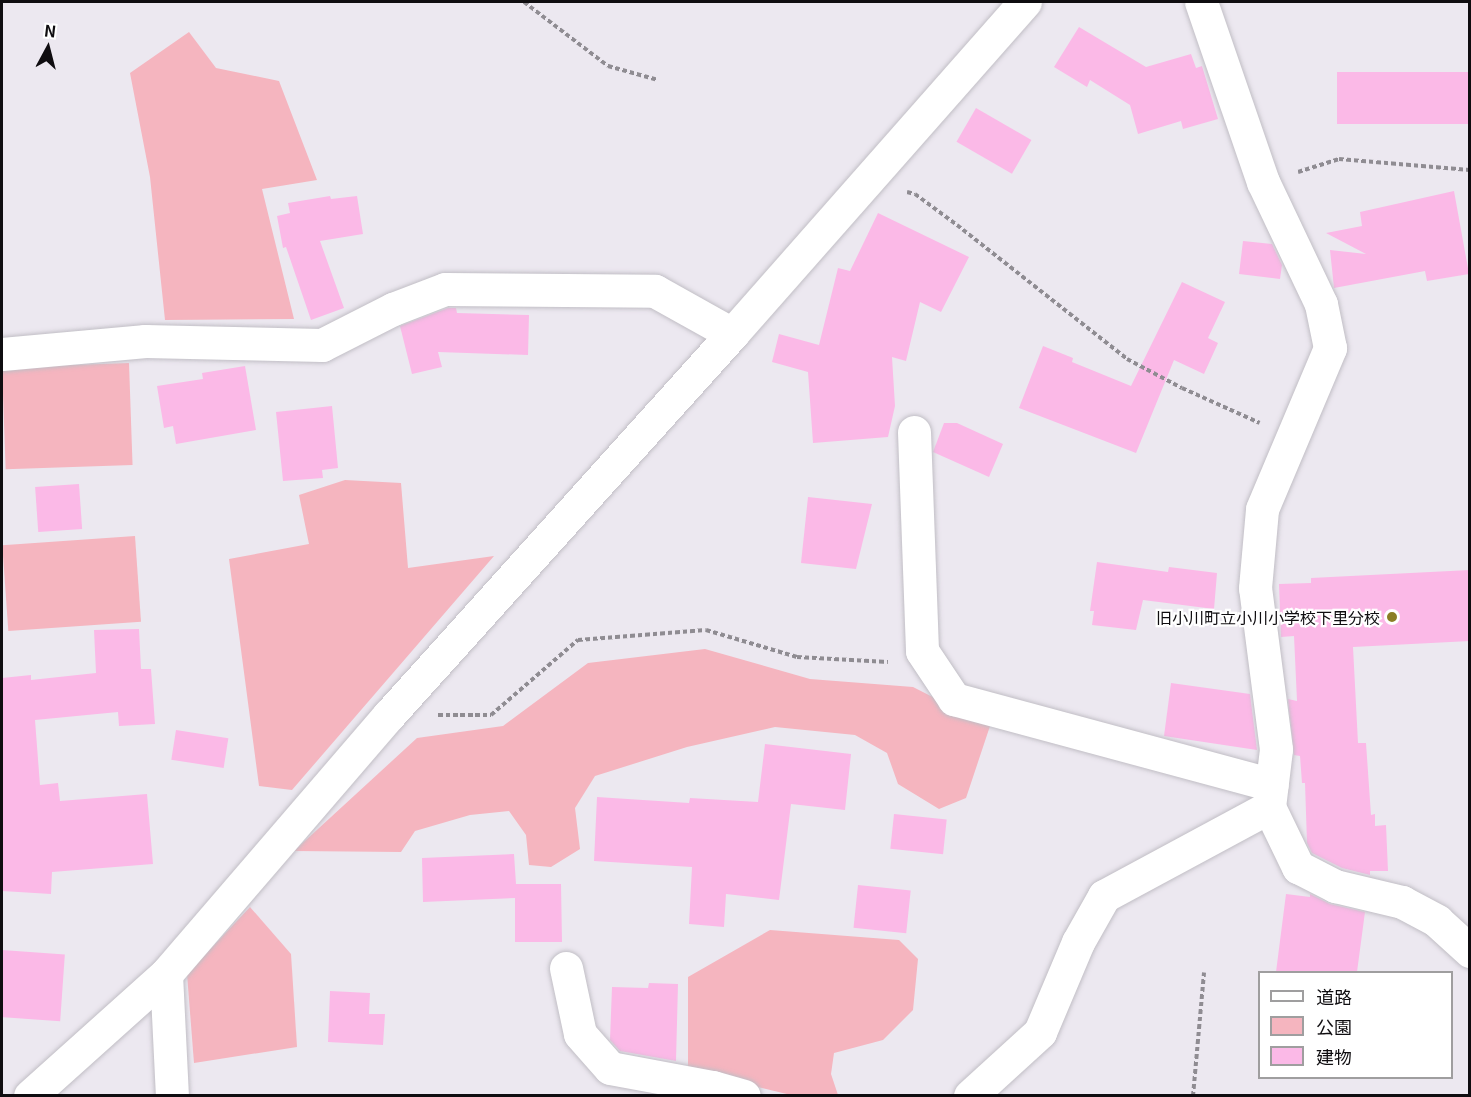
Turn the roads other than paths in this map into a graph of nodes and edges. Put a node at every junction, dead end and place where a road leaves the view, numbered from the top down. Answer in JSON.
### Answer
{"nodes":[{"id":1,"x":1025,"y":2,"type":"edge"},
{"id":2,"x":1201,"y":2,"type":"edge"},
{"id":3,"x":732,"y":334,"type":"junction"},
{"id":4,"x":2,"y":354,"type":"edge"},
{"id":5,"x":914,"y":432,"type":"dead end"},
{"id":6,"x":1270,"y":796,"type":"junction"},
{"id":7,"x":1470,"y":951,"type":"edge"},
{"id":8,"x":566,"y":968,"type":"dead end"},
{"id":9,"x":166,"y":974,"type":"junction"},
{"id":10,"x":30,"y":1095,"type":"edge"},
{"id":11,"x":172,"y":1095,"type":"edge"},
{"id":12,"x":744,"y":1095,"type":"edge"},
{"id":13,"x":970,"y":1095,"type":"edge"}],
"edges":[{"from":1,"to":3,"type":"street"},
{"from":2,"to":6,"type":"street"},
{"from":3,"to":4,"type":"street"},
{"from":3,"to":9,"type":"street"},
{"from":5,"to":6,"type":"street"},
{"from":6,"to":7,"type":"street"},
{"from":6,"to":13,"type":"street"},
{"from":8,"to":12,"type":"street"},
{"from":9,"to":10,"type":"street"},
{"from":9,"to":11,"type":"street"}]}
